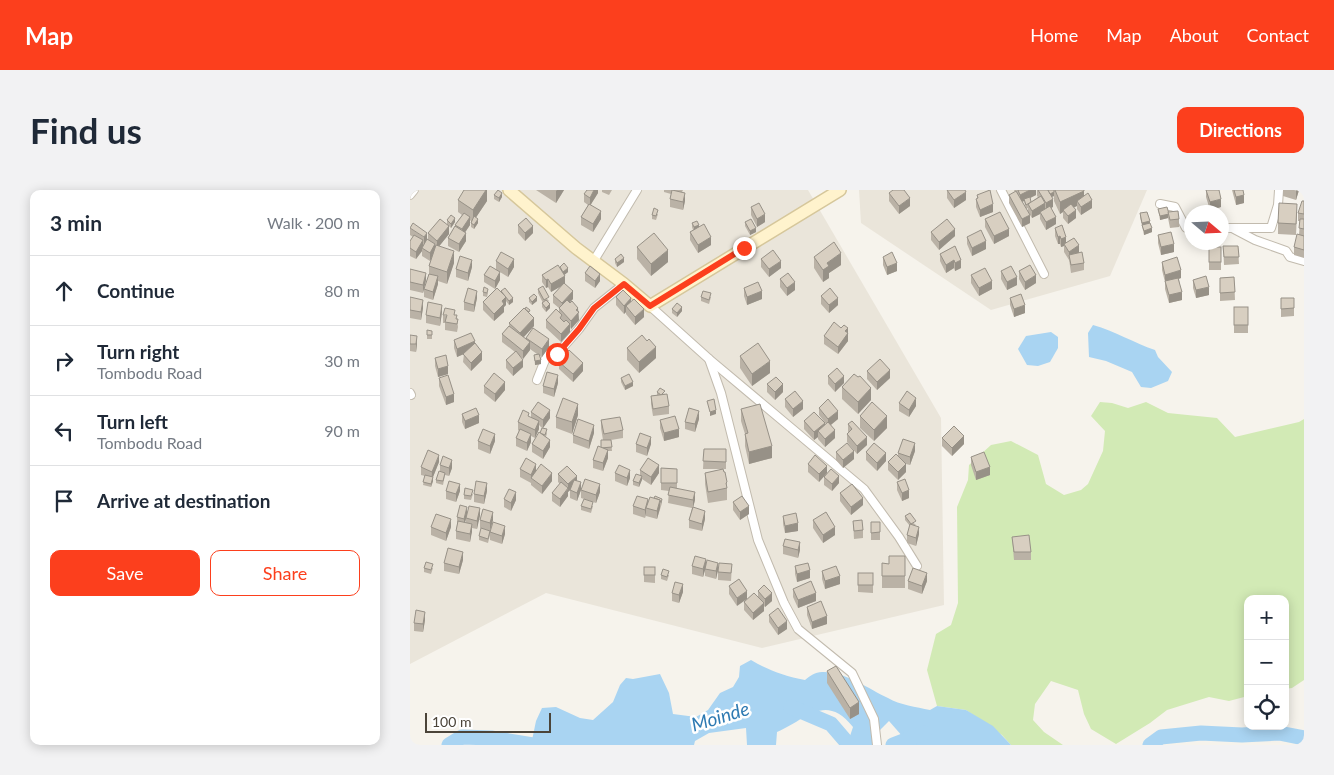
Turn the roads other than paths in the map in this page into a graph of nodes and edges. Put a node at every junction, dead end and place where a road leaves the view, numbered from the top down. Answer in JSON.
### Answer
{"nodes":[{"id":1,"x":414,"y":190,"type":"edge"},
{"id":2,"x":509,"y":190,"type":"edge"},
{"id":3,"x":636,"y":190,"type":"edge"},
{"id":4,"x":840,"y":190,"type":"edge"},
{"id":5,"x":1001,"y":190,"type":"edge"},
{"id":6,"x":1279,"y":190,"type":"edge"},
{"id":7,"x":410,"y":195,"type":"edge"},
{"id":8,"x":1160,"y":204,"type":"dead end"},
{"id":9,"x":1184,"y":224,"type":"edge"},
{"id":10,"x":1232,"y":228,"type":"joint"},
{"id":11,"x":1304,"y":260,"type":"edge"},
{"id":12,"x":593,"y":262,"type":"junction"},
{"id":13,"x":1044,"y":274,"type":"dead end"},
{"id":14,"x":624,"y":284,"type":"junction"},
{"id":15,"x":650,"y":306,"type":"junction"},
{"id":16,"x":709,"y":359,"type":"junction"},
{"id":17,"x":537,"y":380,"type":"dead end"},
{"id":18,"x":917,"y":566,"type":"dead end"},
{"id":19,"x":877,"y":745,"type":"edge"}],
"edges":[{"from":1,"to":7,"type":"street"},
{"from":2,"to":12,"type":"main road"},
{"from":3,"to":12,"type":"street"},
{"from":4,"to":15,"type":"main road"},
{"from":5,"to":13,"type":"street"},
{"from":6,"to":10,"type":"street"},
{"from":8,"to":9,"type":"street"},
{"from":10,"to":11,"type":"street"},
{"from":12,"to":14,"type":"main road"},
{"from":14,"to":15,"type":"main road"},
{"from":14,"to":17,"type":"street"},
{"from":15,"to":16,"type":"street"},
{"from":16,"to":18,"type":"street"},
{"from":16,"to":19,"type":"street"}]}
